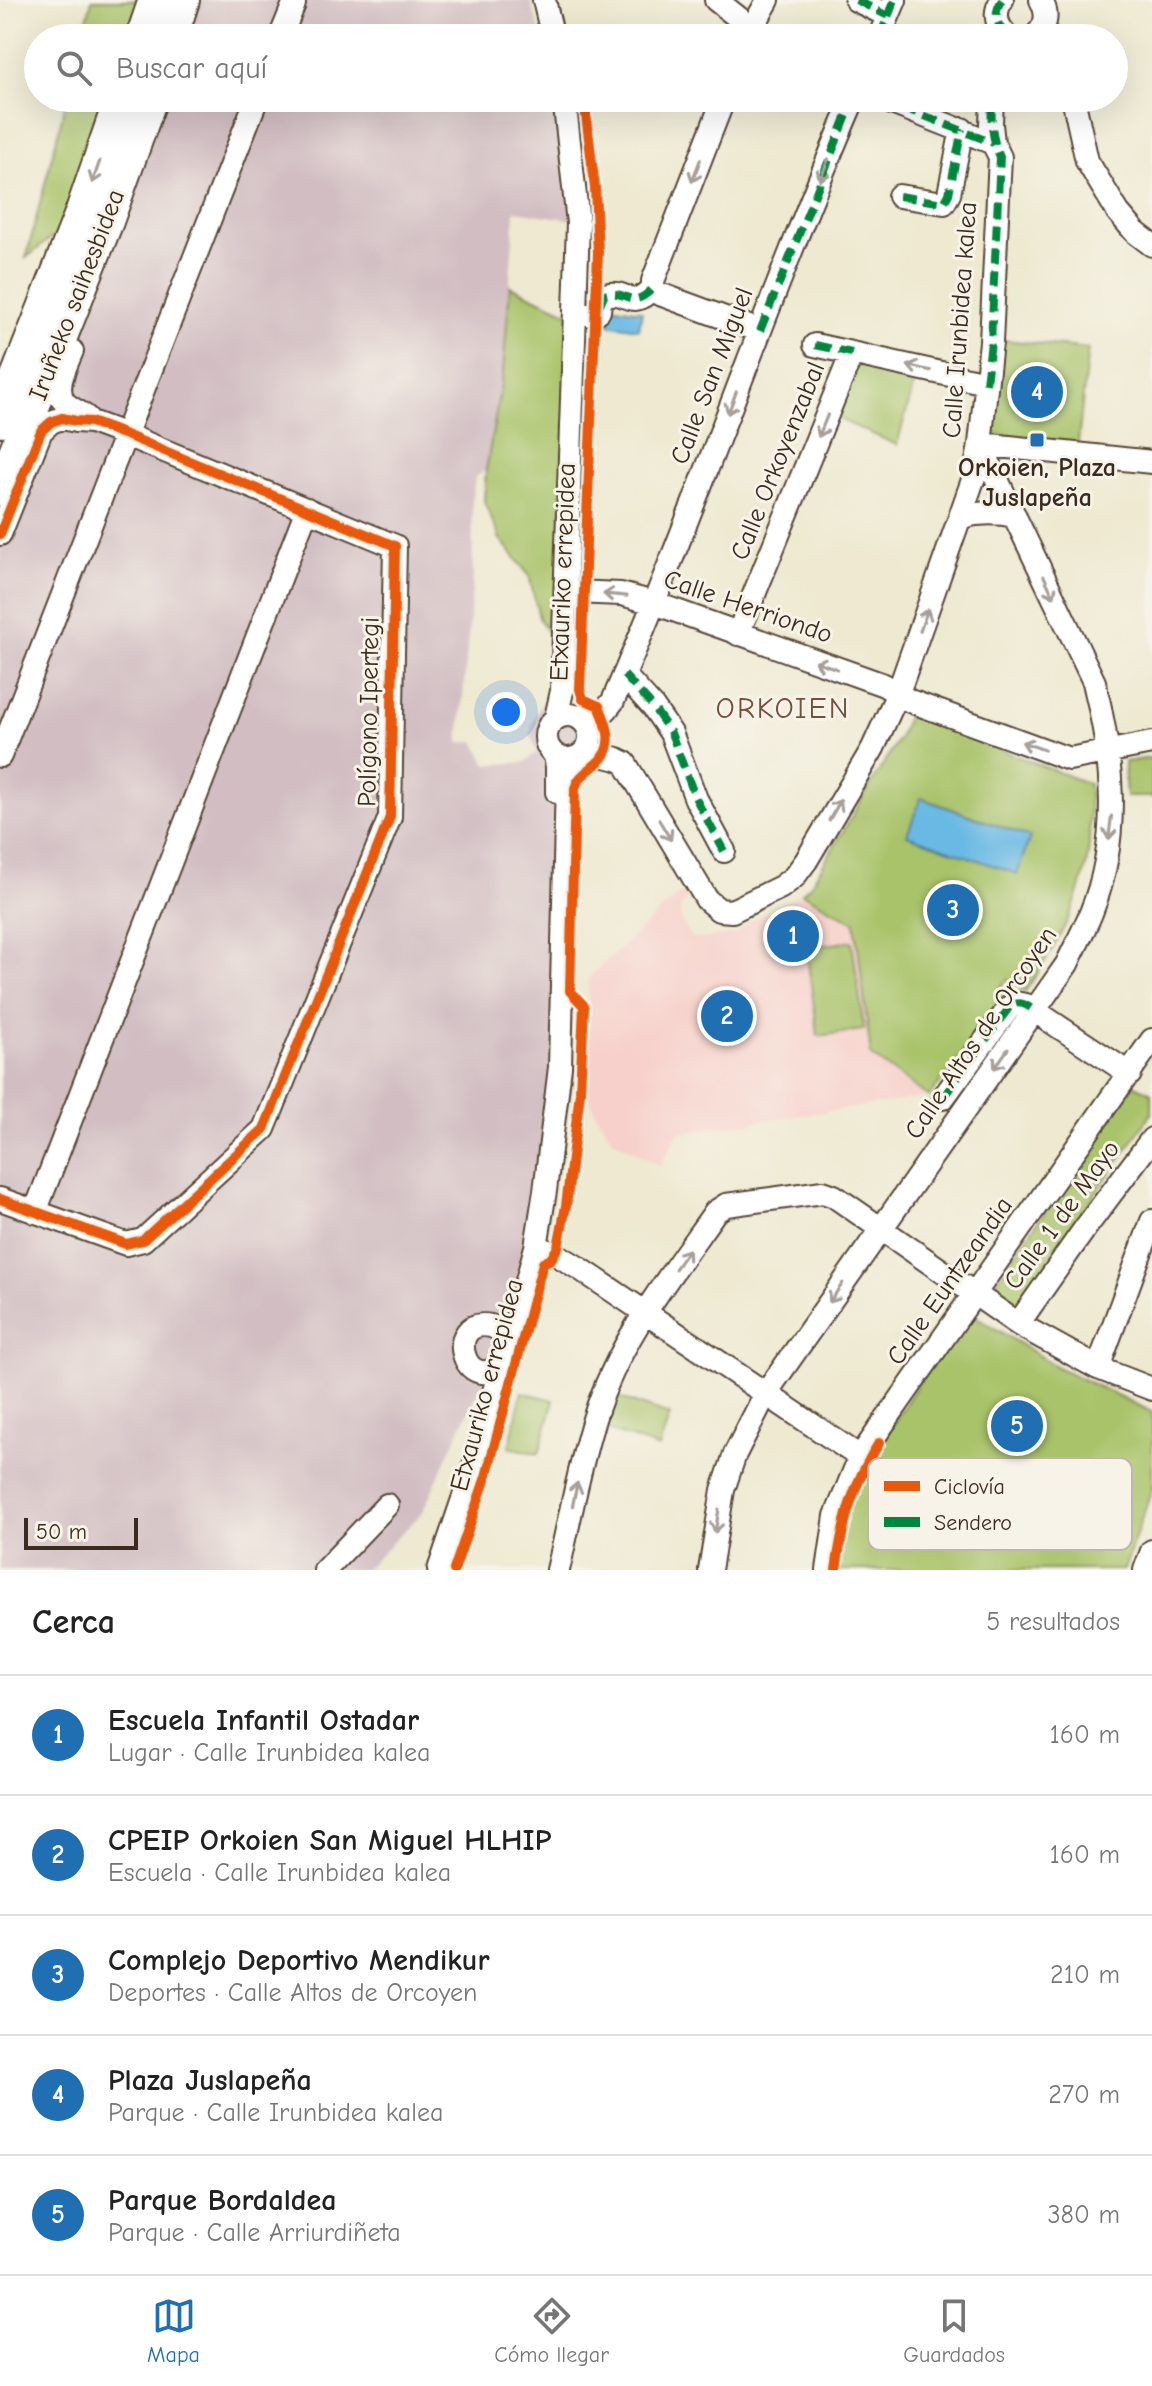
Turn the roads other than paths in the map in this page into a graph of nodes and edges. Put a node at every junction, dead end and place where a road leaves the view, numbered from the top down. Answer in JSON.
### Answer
{"nodes":[{"id":1,"x":155,"y":0,"type":"edge"},
{"id":2,"x":183,"y":0,"type":"edge"},
{"id":3,"x":190,"y":0,"type":"edge"},
{"id":4,"x":544,"y":0,"type":"edge"},
{"id":5,"x":555,"y":0,"type":"edge"},
{"id":6,"x":716,"y":0,"type":"edge"},
{"id":7,"x":768,"y":0,"type":"edge"},
{"id":8,"x":856,"y":0,"type":"edge"},
{"id":9,"x":294,"y":4,"type":"dead end"},
{"id":10,"x":891,"y":8,"type":"edge"},
{"id":11,"x":147,"y":24,"type":"edge"},
{"id":12,"x":175,"y":24,"type":"edge"},
{"id":13,"x":185,"y":24,"type":"edge"},
{"id":14,"x":286,"y":24,"type":"edge"},
{"id":15,"x":550,"y":24,"type":"edge"},
{"id":16,"x":560,"y":24,"type":"edge"},
{"id":17,"x":742,"y":24,"type":"edge"},
{"id":18,"x":758,"y":24,"type":"edge"},
{"id":19,"x":116,"y":112,"type":"edge"},
{"id":20,"x":146,"y":112,"type":"edge"},
{"id":21,"x":159,"y":112,"type":"edge"},
{"id":22,"x":252,"y":112,"type":"edge"},
{"id":23,"x":566,"y":112,"type":"edge"},
{"id":24,"x":577,"y":112,"type":"edge"},
{"id":25,"x":719,"y":112,"type":"edge"},
{"id":26,"x":848,"y":112,"type":"edge"},
{"id":27,"x":916,"y":112,"type":"edge"},
{"id":28,"x":991,"y":112,"type":"edge"},
{"id":29,"x":1076,"y":112,"type":"edge"},
{"id":30,"x":962,"y":129,"type":"junction"},
{"id":31,"x":993,"y":143,"type":"junction"},
{"id":32,"x":899,"y":196,"type":"dead end"},
{"id":33,"x":1152,"y":245,"type":"edge"},
{"id":34,"x":653,"y":288,"type":"junction"},
{"id":35,"x":586,"y":314,"type":"junction"},
{"id":36,"x":760,"y":331,"type":"junction"},
{"id":37,"x":815,"y":345,"type":"dead end"},
{"id":38,"x":852,"y":353,"type":"junction"},
{"id":39,"x":986,"y":383,"type":"junction"},
{"id":40,"x":0,"y":420,"type":"edge"},
{"id":41,"x":91,"y":422,"type":"junction"},
{"id":42,"x":126,"y":435,"type":"junction"},
{"id":43,"x":980,"y":444,"type":"junction"},
{"id":44,"x":1151,"y":467,"type":"edge"},
{"id":45,"x":0,"y":490,"type":"edge"},
{"id":46,"x":307,"y":509,"type":"junction"},
{"id":47,"x":1015,"y":516,"type":"junction"},
{"id":48,"x":961,"y":517,"type":"junction"},
{"id":49,"x":0,"y":534,"type":"edge"},
{"id":50,"x":574,"y":592,"type":"junction"},
{"id":51,"x":654,"y":603,"type":"junction"},
{"id":52,"x":738,"y":634,"type":"junction"},
{"id":53,"x":624,"y":675,"type":"junction"},
{"id":54,"x":898,"y":693,"type":"junction"},
{"id":55,"x":570,"y":717,"type":"junction"},
{"id":56,"x":1152,"y":743,"type":"edge"},
{"id":57,"x":1108,"y":750,"type":"junction"},
{"id":58,"x":572,"y":755,"type":"junction"},
{"id":59,"x":0,"y":756,"type":"edge"},
{"id":60,"x":724,"y":851,"type":"dead end"},
{"id":61,"x":1035,"y":1011,"type":"junction"},
{"id":62,"x":1152,"y":1040,"type":"edge"},
{"id":63,"x":1130,"y":1074,"type":"junction"},
{"id":64,"x":943,"y":1098,"type":"dead end"},
{"id":65,"x":1152,"y":1139,"type":"edge"},
{"id":66,"x":0,"y":1199,"type":"edge"},
{"id":67,"x":35,"y":1212,"type":"junction"},
{"id":68,"x":1152,"y":1221,"type":"edge"},
{"id":69,"x":881,"y":1229,"type":"junction"},
{"id":70,"x":536,"y":1247,"type":"junction"},
{"id":71,"x":976,"y":1293,"type":"junction"},
{"id":72,"x":645,"y":1312,"type":"junction"},
{"id":73,"x":1018,"y":1324,"type":"junction"},
{"id":74,"x":496,"y":1328,"type":"junction"},
{"id":75,"x":505,"y":1357,"type":"junction"},
{"id":76,"x":1098,"y":1368,"type":"junction"},
{"id":77,"x":478,"y":1371,"type":"junction"},
{"id":78,"x":1152,"y":1389,"type":"edge"},
{"id":79,"x":766,"y":1393,"type":"junction"},
{"id":80,"x":490,"y":1409,"type":"junction"},
{"id":81,"x":860,"y":1457,"type":"junction"},
{"id":82,"x":387,"y":1505,"type":"dead end"},
{"id":83,"x":1152,"y":1551,"type":"edge"},
{"id":84,"x":325,"y":1570,"type":"edge"},
{"id":85,"x":439,"y":1570,"type":"edge"},
{"id":86,"x":558,"y":1570,"type":"edge"},
{"id":87,"x":710,"y":1570,"type":"edge"},
{"id":88,"x":828,"y":1570,"type":"edge"},
{"id":89,"x":1145,"y":1570,"type":"edge"}],
"edges":[{"from":1,"to":11,"type":"highway"},
{"from":2,"to":12,"type":"highway"},
{"from":3,"to":13,"type":"street"},
{"from":4,"to":15,"type":"street"},
{"from":5,"to":16,"type":"street"},
{"from":6,"to":17,"type":"street"},
{"from":7,"to":18,"type":"street"},
{"from":8,"to":10,"type":"street"},
{"from":9,"to":14,"type":"street"},
{"from":19,"to":40,"type":"highway","name":"Iruñeko saihesbidea","one_way":true},
{"from":20,"to":45,"type":"highway","name":"Iruñeko saihesbidea"},
{"from":21,"to":41,"type":"street","name":"Polígono Ipertegi"},
{"from":22,"to":42,"type":"street"},
{"from":23,"to":55,"type":"street","name":"Etxauriko errepidea"},
{"from":24,"to":35,"type":"street","name":"Etxauriko errepidea"},
{"from":25,"to":34,"type":"street","one_way":true},
{"from":26,"to":36,"type":"street","name":"Calle San Miguel","one_way":true},
{"from":27,"to":30,"type":"street"},
{"from":28,"to":31,"type":"street","name":"Calle Irunbidea kalea"},
{"from":29,"to":33,"type":"street"},
{"from":30,"to":31,"type":"street"},
{"from":30,"to":32,"type":"street"},
{"from":31,"to":39,"type":"street","name":"Calle Irunbidea kalea"},
{"from":34,"to":35,"type":"street"},
{"from":34,"to":36,"type":"street"},
{"from":35,"to":50,"type":"street","name":"Etxauriko errepidea"},
{"from":36,"to":51,"type":"street","name":"Calle San Miguel","one_way":true},
{"from":37,"to":38,"type":"street"},
{"from":39,"to":38,"type":"street","one_way":true},
{"from":38,"to":52,"type":"street","name":"Calle Orkoyenzabal","one_way":true},
{"from":39,"to":43,"type":"street","name":"Calle Irunbidea kalea"},
{"from":41,"to":42,"type":"street","name":"Polígono Ipertegi"},
{"from":41,"to":49,"type":"street","name":"Polígono Ipertegi"},
{"from":42,"to":46,"type":"street","name":"Polígono Ipertegi"},
{"from":42,"to":59,"type":"street"},
{"from":43,"to":44,"type":"street"},
{"from":43,"to":47,"type":"street","name":"Calle Altos de Orcoyen"},
{"from":43,"to":48,"type":"street","name":"Calle Irunbidea kalea"},
{"from":46,"to":67,"type":"street"},
{"from":46,"to":67,"type":"street","name":"Polígono Ipertegi"},
{"from":47,"to":48,"type":"street"},
{"from":47,"to":57,"type":"street","name":"Calle Altos de Orcoyen","one_way":true},
{"from":54,"to":48,"type":"street","name":"Calle Irunbidea kalea","one_way":true},
{"from":51,"to":50,"type":"street","name":"Calle Herriondo","one_way":true},
{"from":50,"to":55,"type":"street","name":"Etxauriko errepidea"},
{"from":51,"to":52,"type":"street","name":"Calle Herriondo"},
{"from":51,"to":53,"type":"street","name":"Calle San Miguel"},
{"from":54,"to":52,"type":"street","name":"Calle Herriondo","one_way":true},
{"from":53,"to":55,"type":"street","name":"Calle San Miguel"},
{"from":53,"to":60,"type":"street"},
{"from":57,"to":54,"type":"street","name":"Calle Herriondo","one_way":true},
{"from":58,"to":54,"type":"street","name":"Calle Irunbidea kalea","one_way":true},
{"from":55,"to":58,"type":"street"},
{"from":55,"to":58,"type":"street"},
{"from":56,"to":57,"type":"street","name":"Calle Herriondo"},
{"from":57,"to":61,"type":"street","name":"Calle Altos de Orcoyen","one_way":true},
{"from":58,"to":70,"type":"street","name":"Etxauriko errepidea"},
{"from":58,"to":74,"type":"street","name":"Etxauriko errepidea"},
{"from":61,"to":63,"type":"street"},
{"from":61,"to":64,"type":"street"},
{"from":61,"to":69,"type":"street","name":"Calle Altos de Orcoyen","one_way":true},
{"from":62,"to":63,"type":"street","name":"Calle Euntzeandia"},
{"from":63,"to":71,"type":"street","name":"Calle Euntzeandia"},
{"from":65,"to":73,"type":"street","name":"Calle 1 de Mayo"},
{"from":66,"to":67,"type":"street","name":"Polígono Ipertegi"},
{"from":68,"to":76,"type":"street"},
{"from":69,"to":71,"type":"street"},
{"from":72,"to":69,"type":"street","one_way":true},
{"from":69,"to":79,"type":"street","name":"Calle Altos de Orcoyen","one_way":true},
{"from":70,"to":72,"type":"street"},
{"from":70,"to":75,"type":"street","name":"Etxauriko errepidea"},
{"from":71,"to":73,"type":"street"},
{"from":71,"to":81,"type":"street","name":"Calle Euntzeandia"},
{"from":72,"to":79,"type":"street"},
{"from":86,"to":72,"type":"street","one_way":true},
{"from":73,"to":76,"type":"street"},
{"from":74,"to":75,"type":"street"},
{"from":74,"to":77,"type":"street"},
{"from":75,"to":77,"type":"street"},
{"from":75,"to":80,"type":"street","name":"Etxauriko errepidea"},
{"from":76,"to":78,"type":"street"},
{"from":77,"to":80,"type":"street","name":"Etxauriko errepidea"},
{"from":79,"to":81,"type":"street"},
{"from":79,"to":87,"type":"street","name":"Calle Altos de Orcoyen","one_way":true},
{"from":80,"to":85,"type":"street","name":"Etxauriko errepidea"},
{"from":81,"to":88,"type":"street","name":"Calle Euntzeandia"},
{"from":82,"to":84,"type":"street"},
{"from":83,"to":89,"type":"street"}]}
